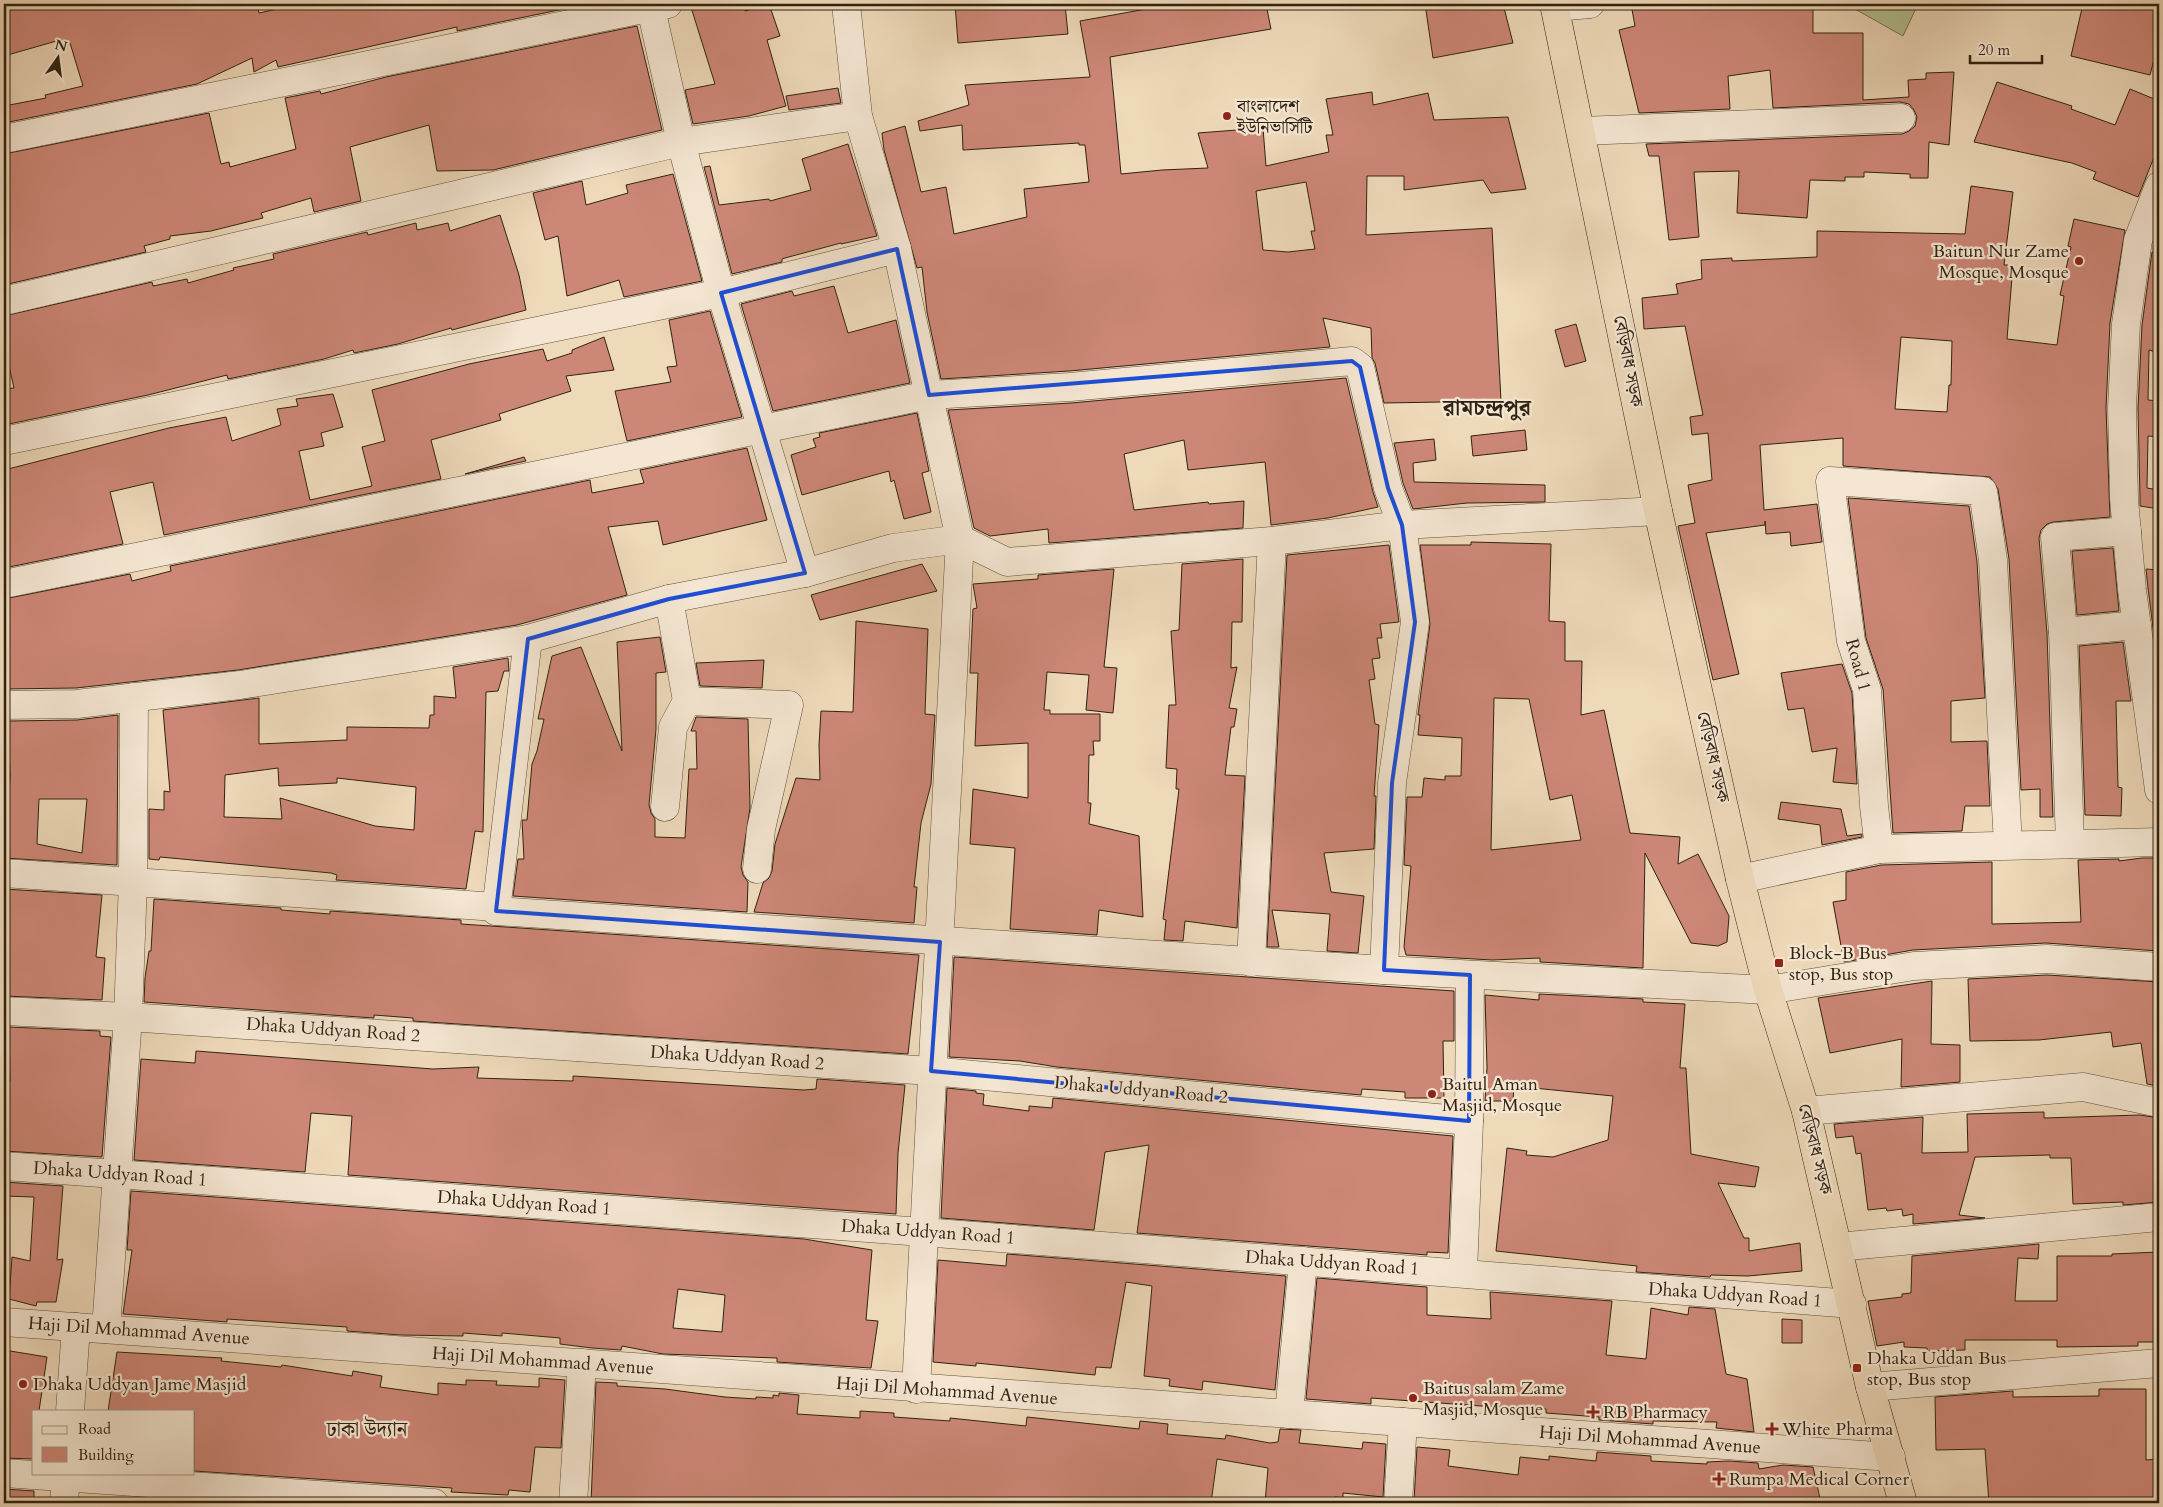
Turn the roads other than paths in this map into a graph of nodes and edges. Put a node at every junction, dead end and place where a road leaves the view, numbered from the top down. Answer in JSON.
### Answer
{"nodes":[{"id":1,"x":846,"y":4,"type":"edge"},
{"id":2,"x":1590,"y":4,"type":"edge"},
{"id":3,"x":656,"y":5,"type":"edge"},
{"id":4,"x":1554,"y":5,"type":"edge"},
{"id":5,"x":858,"y":116,"type":"junction"},
{"id":6,"x":1901,"y":118,"type":"dead end"},
{"id":7,"x":1582,"y":131,"type":"junction"},
{"id":8,"x":4,"y":139,"type":"edge"},
{"id":9,"x":681,"y":142,"type":"junction"},
{"id":10,"x":2159,"y":186,"type":"edge"},
{"id":11,"x":897,"y":249,"type":"junction"},
{"id":12,"x":721,"y":293,"type":"junction"},
{"id":13,"x":4,"y":301,"type":"edge"},
{"id":14,"x":929,"y":395,"type":"junction"},
{"id":15,"x":764,"y":429,"type":"junction"},
{"id":16,"x":4,"y":442,"type":"edge"},
{"id":17,"x":1658,"y":511,"type":"junction"},
{"id":18,"x":1402,"y":525,"type":"junction"},
{"id":19,"x":2127,"y":530,"type":"junction"},
{"id":20,"x":960,"y":539,"type":"junction"},
{"id":21,"x":1272,"y":541,"type":"junction"},
{"id":22,"x":805,"y":573,"type":"junction"},
{"id":23,"x":4,"y":584,"type":"edge"},
{"id":24,"x":669,"y":599,"type":"junction"},
{"id":25,"x":2137,"y":625,"type":"junction"},
{"id":26,"x":2062,"y":632,"type":"junction"},
{"id":27,"x":528,"y":639,"type":"junction"},
{"id":28,"x":134,"y":698,"type":"junction"},
{"id":29,"x":687,"y":701,"type":"junction"},
{"id":30,"x":4,"y":705,"type":"edge"},
{"id":31,"x":2159,"y":790,"type":"edge"},
{"id":32,"x":665,"y":807,"type":"dead end"},
{"id":33,"x":2159,"y":842,"type":"edge"},
{"id":34,"x":2070,"y":844,"type":"junction"},
{"id":35,"x":2008,"y":845,"type":"junction"},
{"id":36,"x":1879,"y":849,"type":"junction"},
{"id":37,"x":757,"y":869,"type":"dead end"},
{"id":38,"x":4,"y":873,"type":"edge"},
{"id":39,"x":1740,"y":879,"type":"junction"},
{"id":40,"x":133,"y":881,"type":"junction"},
{"id":41,"x":496,"y":911,"type":"junction"},
{"id":42,"x":940,"y":942,"type":"junction"},
{"id":43,"x":1251,"y":962,"type":"junction"},
{"id":44,"x":2159,"y":966,"type":"edge"},
{"id":45,"x":1384,"y":970,"type":"junction"},
{"id":46,"x":1470,"y":975,"type":"junction"},
{"id":47,"x":1768,"y":990,"type":"junction"},
{"id":48,"x":4,"y":1011,"type":"edge"},
{"id":49,"x":128,"y":1017,"type":"junction"},
{"id":50,"x":931,"y":1071,"type":"junction"},
{"id":51,"x":2159,"y":1103,"type":"edge"},
{"id":52,"x":1806,"y":1110,"type":"junction"},
{"id":53,"x":1469,"y":1120,"type":"junction"},
{"id":54,"x":4,"y":1166,"type":"edge"},
{"id":55,"x":116,"y":1174,"type":"junction"},
{"id":56,"x":2159,"y":1218,"type":"edge"},
{"id":57,"x":923,"y":1232,"type":"junction"},
{"id":58,"x":1838,"y":1247,"type":"junction"},
{"id":59,"x":1303,"y":1261,"type":"junction"},
{"id":60,"x":1463,"y":1274,"type":"junction"},
{"id":61,"x":1852,"y":1304,"type":"junction"},
{"id":62,"x":4,"y":1322,"type":"edge"},
{"id":63,"x":76,"y":1327,"type":"junction"},
{"id":64,"x":106,"y":1329,"type":"junction"},
{"id":65,"x":582,"y":1363,"type":"junction"},
{"id":66,"x":2159,"y":1364,"type":"edge"},
{"id":67,"x":1870,"y":1387,"type":"junction"},
{"id":68,"x":916,"y":1389,"type":"junction"},
{"id":69,"x":70,"y":1410,"type":"edge"},
{"id":70,"x":1289,"y":1414,"type":"junction"},
{"id":71,"x":1403,"y":1422,"type":"junction"},
{"id":72,"x":1891,"y":1457,"type":"junction"},
{"id":73,"x":4,"y":1473,"type":"edge"},
{"id":74,"x":65,"y":1485,"type":"edge"},
{"id":75,"x":434,"y":1503,"type":"edge"},
{"id":76,"x":573,"y":1503,"type":"edge"},
{"id":77,"x":1398,"y":1503,"type":"edge"},
{"id":78,"x":1903,"y":1503,"type":"edge"}],
"edges":[{"from":1,"to":5,"type":"street"},
{"from":2,"to":4,"type":"street"},
{"from":3,"to":8,"type":"street"},
{"from":3,"to":9,"type":"street"},
{"from":4,"to":7,"type":"highway","name":"বেড়িবাধ সড়ক"},
{"from":5,"to":9,"type":"street"},
{"from":5,"to":11,"type":"street"},
{"from":6,"to":7,"type":"street"},
{"from":7,"to":17,"type":"highway","name":"বেড়িবাধ সড়ক"},
{"from":9,"to":12,"type":"street"},
{"from":9,"to":13,"type":"street"},
{"from":10,"to":19,"type":"street"},
{"from":11,"to":12,"type":"street"},
{"from":11,"to":14,"type":"street"},
{"from":12,"to":15,"type":"street"},
{"from":12,"to":16,"type":"street"},
{"from":14,"to":15,"type":"street"},
{"from":14,"to":18,"type":"street"},
{"from":14,"to":20,"type":"street"},
{"from":15,"to":22,"type":"street"},
{"from":15,"to":23,"type":"street"},
{"from":17,"to":18,"type":"street"},
{"from":17,"to":39,"type":"highway","name":"বেড়িবাধ সড়ক"},
{"from":18,"to":21,"type":"street"},
{"from":18,"to":45,"type":"street"},
{"from":19,"to":25,"type":"street"},
{"from":19,"to":26,"type":"street"},
{"from":20,"to":21,"type":"street"},
{"from":20,"to":22,"type":"street"},
{"from":20,"to":42,"type":"street"},
{"from":21,"to":43,"type":"street"},
{"from":22,"to":24,"type":"street"},
{"from":24,"to":27,"type":"street"},
{"from":24,"to":29,"type":"street"},
{"from":25,"to":26,"type":"street"},
{"from":25,"to":31,"type":"street"},
{"from":26,"to":34,"type":"street"},
{"from":27,"to":28,"type":"street"},
{"from":27,"to":41,"type":"street"},
{"from":28,"to":30,"type":"street"},
{"from":28,"to":40,"type":"street"},
{"from":29,"to":32,"type":"street"},
{"from":29,"to":37,"type":"street"},
{"from":33,"to":34,"type":"street"},
{"from":34,"to":35,"type":"street"},
{"from":35,"to":36,"type":"street"},
{"from":35,"to":36,"type":"street","name":"Road 1"},
{"from":36,"to":39,"type":"street"},
{"from":38,"to":40,"type":"street"},
{"from":39,"to":47,"type":"highway","name":"বেড়িবাধ সড়ক"},
{"from":40,"to":41,"type":"street"},
{"from":40,"to":49,"type":"street"},
{"from":41,"to":42,"type":"street"},
{"from":42,"to":43,"type":"street"},
{"from":42,"to":50,"type":"street"},
{"from":43,"to":45,"type":"street"},
{"from":44,"to":47,"type":"street"},
{"from":45,"to":46,"type":"street"},
{"from":46,"to":47,"type":"street"},
{"from":46,"to":53,"type":"street"},
{"from":47,"to":52,"type":"highway","name":"বেড়িবাধ সড়ক"},
{"from":48,"to":49,"type":"street","name":"Dhaka Uddyan Road 2"},
{"from":49,"to":50,"type":"street","name":"Dhaka Uddyan Road 2"},
{"from":49,"to":55,"type":"street"},
{"from":50,"to":53,"type":"street","name":"Dhaka Uddyan Road 2"},
{"from":50,"to":57,"type":"street"},
{"from":51,"to":52,"type":"street"},
{"from":52,"to":58,"type":"highway","name":"বেড়িবাধ সড়ক"},
{"from":53,"to":60,"type":"street"},
{"from":54,"to":55,"type":"street","name":"Dhaka Uddyan Road 1"},
{"from":55,"to":57,"type":"street","name":"Dhaka Uddyan Road 1"},
{"from":55,"to":64,"type":"street"},
{"from":56,"to":58,"type":"street"},
{"from":57,"to":59,"type":"street","name":"Dhaka Uddyan Road 1"},
{"from":57,"to":68,"type":"street"},
{"from":58,"to":61,"type":"highway","name":"বেড়িবাধ সড়ক"},
{"from":59,"to":60,"type":"street","name":"Dhaka Uddyan Road 1"},
{"from":59,"to":70,"type":"street"},
{"from":60,"to":61,"type":"street","name":"Dhaka Uddyan Road 1"},
{"from":61,"to":67,"type":"highway","name":"বেড়িবাধ সড়ক"},
{"from":62,"to":63,"type":"street","name":"Haji Dil Mohammad Avenue"},
{"from":63,"to":64,"type":"street","name":"Haji Dil Mohammad Avenue"},
{"from":63,"to":69,"type":"street"},
{"from":64,"to":65,"type":"street","name":"Haji Dil Mohammad Avenue"},
{"from":65,"to":68,"type":"street","name":"Haji Dil Mohammad Avenue"},
{"from":65,"to":76,"type":"street"},
{"from":66,"to":67,"type":"street"},
{"from":67,"to":72,"type":"highway","name":"বেড়িবাধ সড়ক"},
{"from":68,"to":70,"type":"street","name":"Haji Dil Mohammad Avenue"},
{"from":70,"to":71,"type":"street","name":"Haji Dil Mohammad Avenue"},
{"from":71,"to":72,"type":"street","name":"Haji Dil Mohammad Avenue"},
{"from":71,"to":77,"type":"street"},
{"from":72,"to":78,"type":"highway","name":"বেড়িবাধ সড়ক"},
{"from":73,"to":74,"type":"street"},
{"from":74,"to":75,"type":"street"}]}
